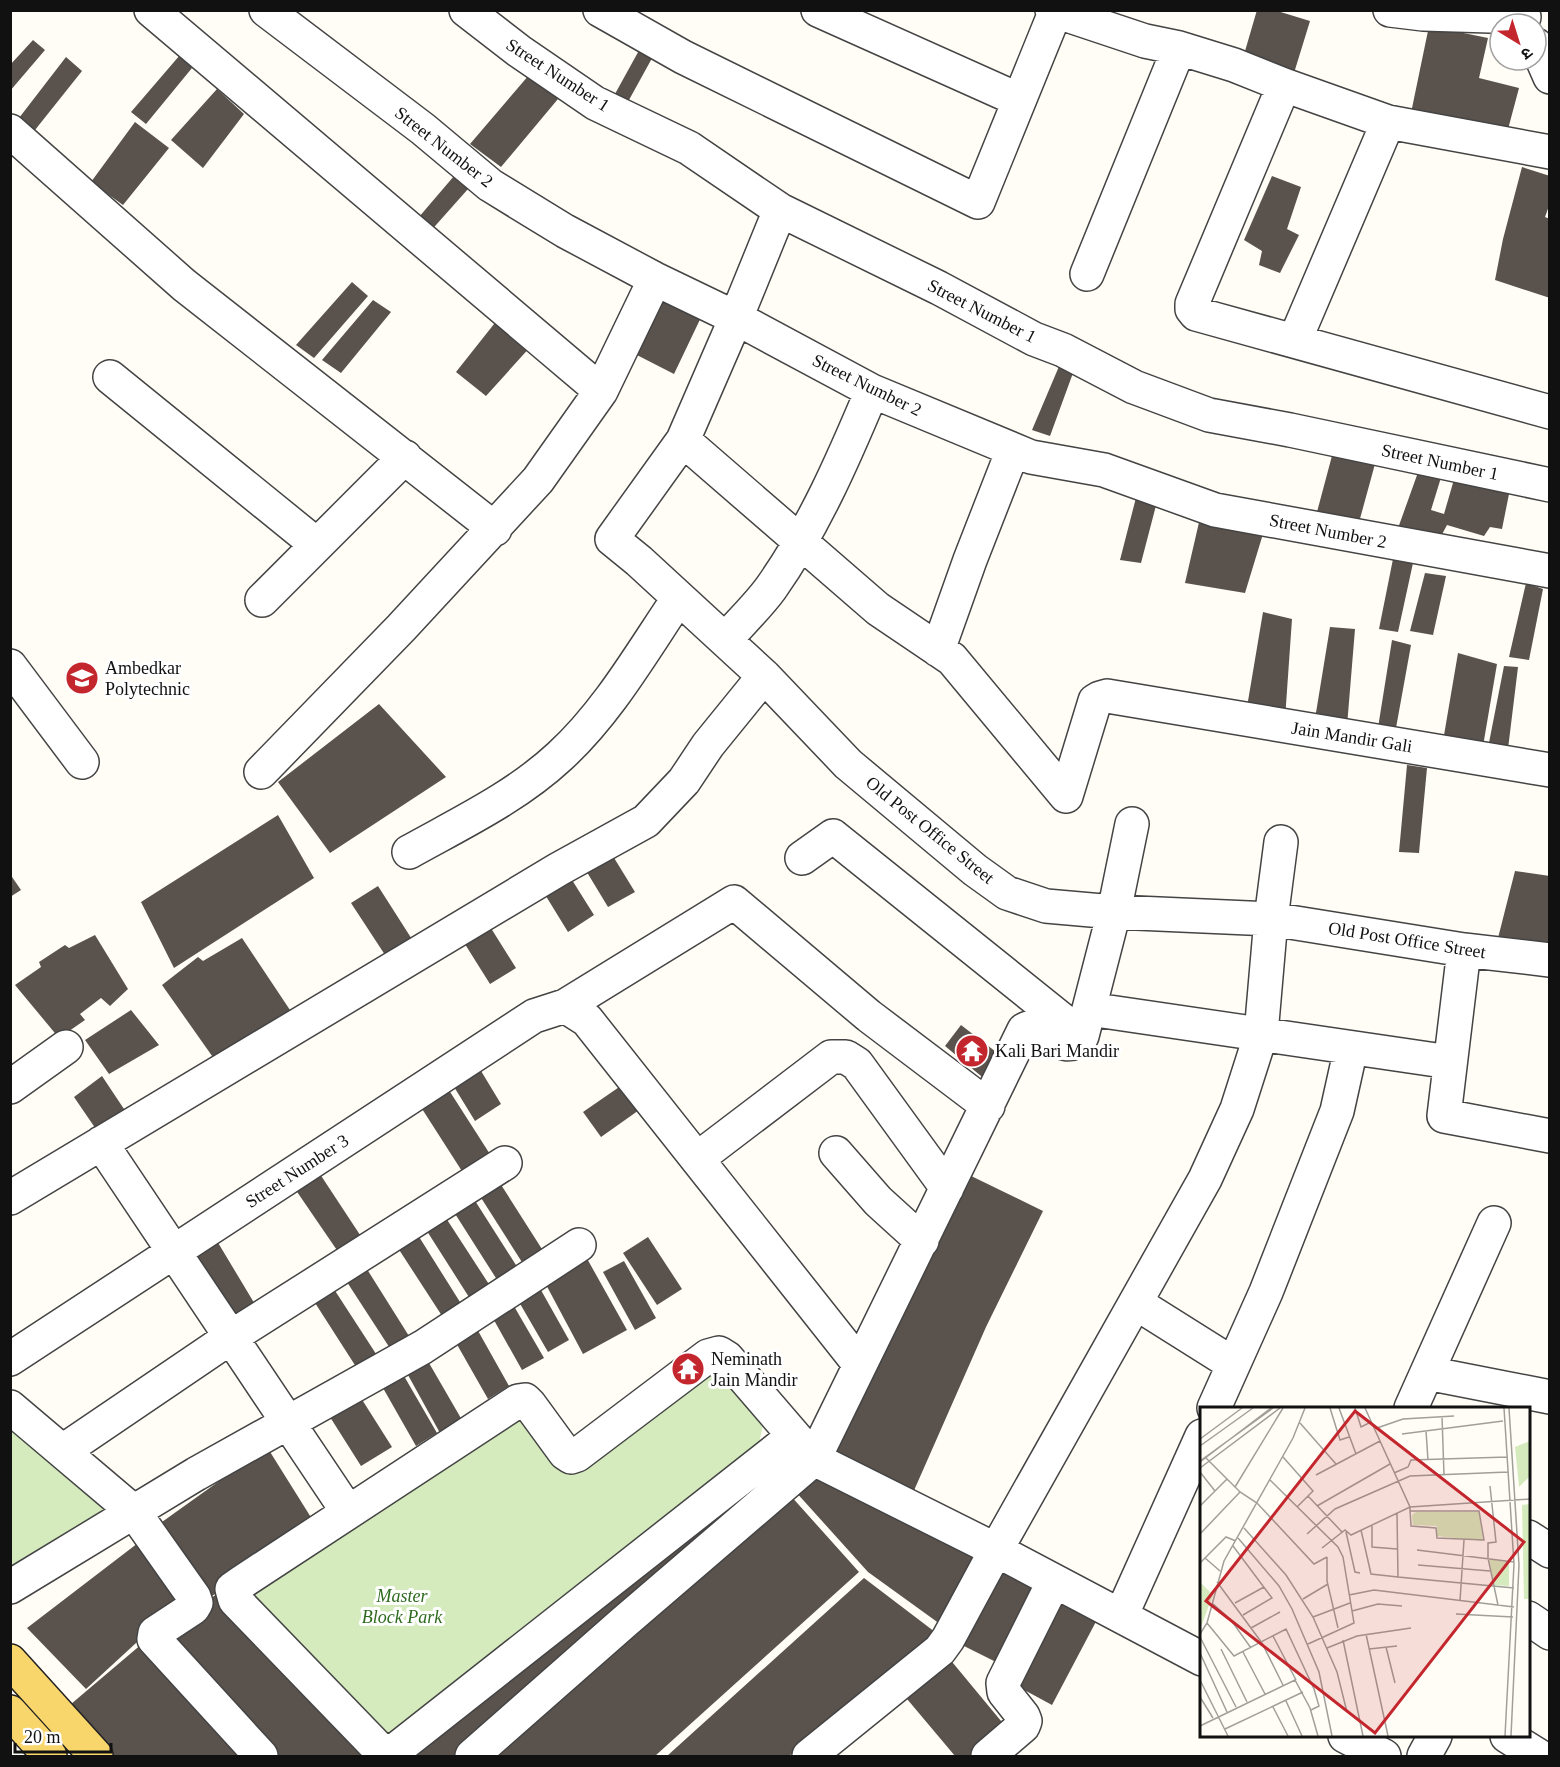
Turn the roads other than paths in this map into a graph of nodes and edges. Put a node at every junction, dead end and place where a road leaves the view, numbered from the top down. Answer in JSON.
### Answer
{"nodes":[{"id":1,"x":151,"y":10,"type":"edge"},
{"id":2,"x":266,"y":10,"type":"edge"},
{"id":3,"x":466,"y":10,"type":"edge"},
{"id":4,"x":600,"y":10,"type":"edge"},
{"id":5,"x":818,"y":10,"type":"edge"},
{"id":6,"x":1390,"y":10,"type":"edge"},
{"id":7,"x":1054,"y":11,"type":"edge"},
{"id":8,"x":1488,"y":20,"type":"edge"},
{"id":9,"x":1179,"y":48,"type":"junction"},
{"id":10,"x":1284,"y":85,"type":"junction"},
{"id":11,"x":1019,"y":100,"type":"junction"},
{"id":12,"x":1388,"y":122,"type":"junction"},
{"id":13,"x":10,"y":131,"type":"edge"},
{"id":14,"x":1550,"y":152,"type":"edge"},
{"id":15,"x":780,"y":210,"type":"junction"},
{"id":16,"x":1087,"y":274,"type":"dead end"},
{"id":17,"x":655,"y":279,"type":"junction"},
{"id":18,"x":736,"y":318,"type":"junction"},
{"id":19,"x":1295,"y":340,"type":"junction"},
{"id":20,"x":110,"y":377,"type":"dead end"},
{"id":21,"x":601,"y":391,"type":"junction"},
{"id":22,"x":872,"y":391,"type":"junction"},
{"id":23,"x":1550,"y":412,"type":"edge"},
{"id":24,"x":683,"y":440,"type":"junction"},
{"id":25,"x":1013,"y":450,"type":"junction"},
{"id":26,"x":405,"y":457,"type":"junction"},
{"id":27,"x":1550,"y":485,"type":"edge"},
{"id":28,"x":495,"y":528,"type":"junction"},
{"id":29,"x":801,"y":542,"type":"junction"},
{"id":30,"x":317,"y":545,"type":"junction"},
{"id":31,"x":1550,"y":571,"type":"edge"},
{"id":32,"x":678,"y":599,"type":"junction"},
{"id":33,"x":262,"y":600,"type":"dead end"},
{"id":34,"x":725,"y":640,"type":"junction"},
{"id":35,"x":939,"y":650,"type":"junction"},
{"id":36,"x":10,"y":666,"type":"edge"},
{"id":37,"x":764,"y":676,"type":"junction"},
{"id":38,"x":82,"y":762,"type":"dead end"},
{"id":39,"x":1550,"y":770,"type":"edge"},
{"id":40,"x":261,"y":772,"type":"dead end"},
{"id":41,"x":1132,"y":824,"type":"dead end"},
{"id":42,"x":1281,"y":842,"type":"dead end"},
{"id":43,"x":409,"y":852,"type":"dead end"},
{"id":44,"x":802,"y":858,"type":"dead end"},
{"id":45,"x":1114,"y":912,"type":"junction"},
{"id":46,"x":1271,"y":919,"type":"junction"},
{"id":47,"x":1464,"y":950,"type":"junction"},
{"id":48,"x":1550,"y":960,"type":"edge"},
{"id":49,"x":576,"y":1013,"type":"junction"},
{"id":50,"x":1086,"y":1023,"type":"junction"},
{"id":51,"x":1261,"y":1034,"type":"junction"},
{"id":52,"x":66,"y":1047,"type":"dead end"},
{"id":53,"x":1351,"y":1048,"type":"junction"},
{"id":54,"x":1450,"y":1062,"type":"junction"},
{"id":55,"x":10,"y":1087,"type":"edge"},
{"id":56,"x":988,"y":1106,"type":"junction"},
{"id":57,"x":1550,"y":1136,"type":"edge"},
{"id":58,"x":101,"y":1143,"type":"junction"},
{"id":59,"x":836,"y":1153,"type":"dead end"},
{"id":60,"x":697,"y":1159,"type":"junction"},
{"id":61,"x":505,"y":1163,"type":"dead end"},
{"id":62,"x":947,"y":1188,"type":"junction"},
{"id":63,"x":10,"y":1198,"type":"edge"},
{"id":64,"x":1494,"y":1223,"type":"dead end"},
{"id":65,"x":922,"y":1241,"type":"junction"},
{"id":66,"x":579,"y":1245,"type":"dead end"},
{"id":67,"x":173,"y":1251,"type":"junction"},
{"id":68,"x":1136,"y":1303,"type":"junction"},
{"id":69,"x":231,"y":1337,"type":"junction"},
{"id":70,"x":10,"y":1359,"type":"edge"},
{"id":71,"x":1233,"y":1364,"type":"junction"},
{"id":72,"x":860,"y":1365,"type":"junction"},
{"id":73,"x":1427,"y":1373,"type":"junction"},
{"id":74,"x":1550,"y":1397,"type":"edge"},
{"id":75,"x":10,"y":1407,"type":"edge"},
{"id":76,"x":1214,"y":1407,"type":"edge"},
{"id":77,"x":1411,"y":1407,"type":"edge"},
{"id":78,"x":289,"y":1422,"type":"junction"},
{"id":79,"x":1200,"y":1440,"type":"edge"},
{"id":80,"x":804,"y":1447,"type":"junction"},
{"id":81,"x":63,"y":1451,"type":"junction"},
{"id":82,"x":134,"y":1512,"type":"junction"},
{"id":83,"x":348,"y":1512,"type":"junction"},
{"id":84,"x":1530,"y":1538,"type":"edge"},
{"id":85,"x":996,"y":1550,"type":"junction"},
{"id":86,"x":1550,"y":1551,"type":"edge"},
{"id":87,"x":1054,"y":1581,"type":"junction"},
{"id":88,"x":10,"y":1587,"type":"edge"},
{"id":89,"x":1121,"y":1616,"type":"junction"},
{"id":90,"x":1530,"y":1619,"type":"edge"},
{"id":91,"x":1550,"y":1633,"type":"edge"},
{"id":92,"x":1200,"y":1658,"type":"edge"},
{"id":93,"x":10,"y":1661,"type":"edge"},
{"id":94,"x":10,"y":1712,"type":"edge"},
{"id":95,"x":1434,"y":1737,"type":"edge"},
{"id":96,"x":1510,"y":1737,"type":"edge"},
{"id":97,"x":50,"y":1756,"type":"edge"},
{"id":98,"x":96,"y":1756,"type":"edge"},
{"id":99,"x":261,"y":1756,"type":"edge"},
{"id":100,"x":472,"y":1756,"type":"edge"},
{"id":101,"x":809,"y":1756,"type":"edge"},
{"id":102,"x":988,"y":1756,"type":"edge"},
{"id":103,"x":1424,"y":1756,"type":"edge"},
{"id":104,"x":1539,"y":1756,"type":"edge"}],
"edges":[{"from":1,"to":21,"type":"street"},
{"from":2,"to":17,"type":"street","name":"Street Number 2"},
{"from":3,"to":15,"type":"street","name":"Street Number 1"},
{"from":4,"to":11,"type":"street"},
{"from":5,"to":11,"type":"street"},
{"from":6,"to":8,"type":"street"},
{"from":7,"to":9,"type":"street"},
{"from":7,"to":11,"type":"street"},
{"from":9,"to":10,"type":"street"},
{"from":9,"to":16,"type":"street"},
{"from":10,"to":12,"type":"street"},
{"from":10,"to":19,"type":"street"},
{"from":12,"to":14,"type":"street"},
{"from":12,"to":19,"type":"street"},
{"from":13,"to":26,"type":"street"},
{"from":15,"to":18,"type":"street"},
{"from":15,"to":27,"type":"street","name":"Street Number 1"},
{"from":17,"to":18,"type":"street","name":"Street Number 2"},
{"from":17,"to":21,"type":"street"},
{"from":18,"to":22,"type":"street","name":"Street Number 2"},
{"from":18,"to":24,"type":"street"},
{"from":19,"to":23,"type":"street"},
{"from":20,"to":30,"type":"street"},
{"from":21,"to":28,"type":"street"},
{"from":22,"to":25,"type":"street","name":"Street Number 2"},
{"from":22,"to":29,"type":"street"},
{"from":24,"to":29,"type":"street"},
{"from":24,"to":32,"type":"street","name":"Old Post Office Street"},
{"from":25,"to":31,"type":"street","name":"Street Number 2"},
{"from":25,"to":35,"type":"street"},
{"from":26,"to":28,"type":"street"},
{"from":26,"to":30,"type":"street"},
{"from":28,"to":40,"type":"street"},
{"from":29,"to":34,"type":"street"},
{"from":29,"to":35,"type":"street"},
{"from":30,"to":33,"type":"street"},
{"from":32,"to":34,"type":"street","name":"Old Post Office Street"},
{"from":32,"to":43,"type":"street"},
{"from":34,"to":37,"type":"street","name":"Old Post Office Street"},
{"from":35,"to":39,"type":"street","name":"Jain Mandir Gali"},
{"from":36,"to":38,"type":"street"},
{"from":37,"to":45,"type":"street","name":"Old Post Office Street"},
{"from":37,"to":58,"type":"street"},
{"from":41,"to":45,"type":"street"},
{"from":42,"to":46,"type":"street"},
{"from":44,"to":50,"type":"street"},
{"from":45,"to":46,"type":"street","name":"Old Post Office Street"},
{"from":45,"to":50,"type":"street"},
{"from":46,"to":47,"type":"street","name":"Old Post Office Street"},
{"from":46,"to":51,"type":"street"},
{"from":47,"to":48,"type":"street","name":"Old Post Office Street"},
{"from":47,"to":54,"type":"street"},
{"from":49,"to":56,"type":"street","name":"Street Number 3"},
{"from":49,"to":60,"type":"street"},
{"from":49,"to":67,"type":"street","name":"Street Number 3"},
{"from":50,"to":51,"type":"street"},
{"from":50,"to":56,"type":"street"},
{"from":51,"to":53,"type":"street"},
{"from":51,"to":68,"type":"street"},
{"from":52,"to":55,"type":"street"},
{"from":53,"to":54,"type":"street"},
{"from":53,"to":71,"type":"street"},
{"from":54,"to":57,"type":"street"},
{"from":56,"to":62,"type":"street"},
{"from":58,"to":63,"type":"street"},
{"from":58,"to":67,"type":"street"},
{"from":59,"to":65,"type":"street"},
{"from":60,"to":62,"type":"street"},
{"from":60,"to":72,"type":"street"},
{"from":61,"to":69,"type":"street"},
{"from":62,"to":65,"type":"street"},
{"from":64,"to":73,"type":"street"},
{"from":65,"to":72,"type":"street"},
{"from":66,"to":78,"type":"street"},
{"from":67,"to":69,"type":"street"},
{"from":67,"to":70,"type":"street","name":"Street Number 3"},
{"from":68,"to":71,"type":"street"},
{"from":68,"to":85,"type":"street"},
{"from":69,"to":78,"type":"street"},
{"from":69,"to":81,"type":"street"},
{"from":71,"to":76,"type":"street"},
{"from":72,"to":80,"type":"street"},
{"from":73,"to":74,"type":"street"},
{"from":73,"to":77,"type":"street"},
{"from":75,"to":81,"type":"street"},
{"from":78,"to":82,"type":"street"},
{"from":78,"to":83,"type":"street"},
{"from":79,"to":89,"type":"street"},
{"from":80,"to":83,"type":"street"},
{"from":80,"to":83,"type":"street"},
{"from":80,"to":85,"type":"street"},
{"from":80,"to":100,"type":"street"},
{"from":81,"to":82,"type":"street"},
{"from":82,"to":88,"type":"street"},
{"from":82,"to":99,"type":"street"},
{"from":84,"to":86,"type":"street"},
{"from":85,"to":87,"type":"street"},
{"from":85,"to":101,"type":"street"},
{"from":87,"to":89,"type":"street"},
{"from":87,"to":102,"type":"street"},
{"from":89,"to":92,"type":"street"},
{"from":90,"to":91,"type":"street"},
{"from":93,"to":98,"type":"main road"},
{"from":94,"to":97,"type":"main road"},
{"from":95,"to":103,"type":"street"},
{"from":96,"to":104,"type":"street"}]}
